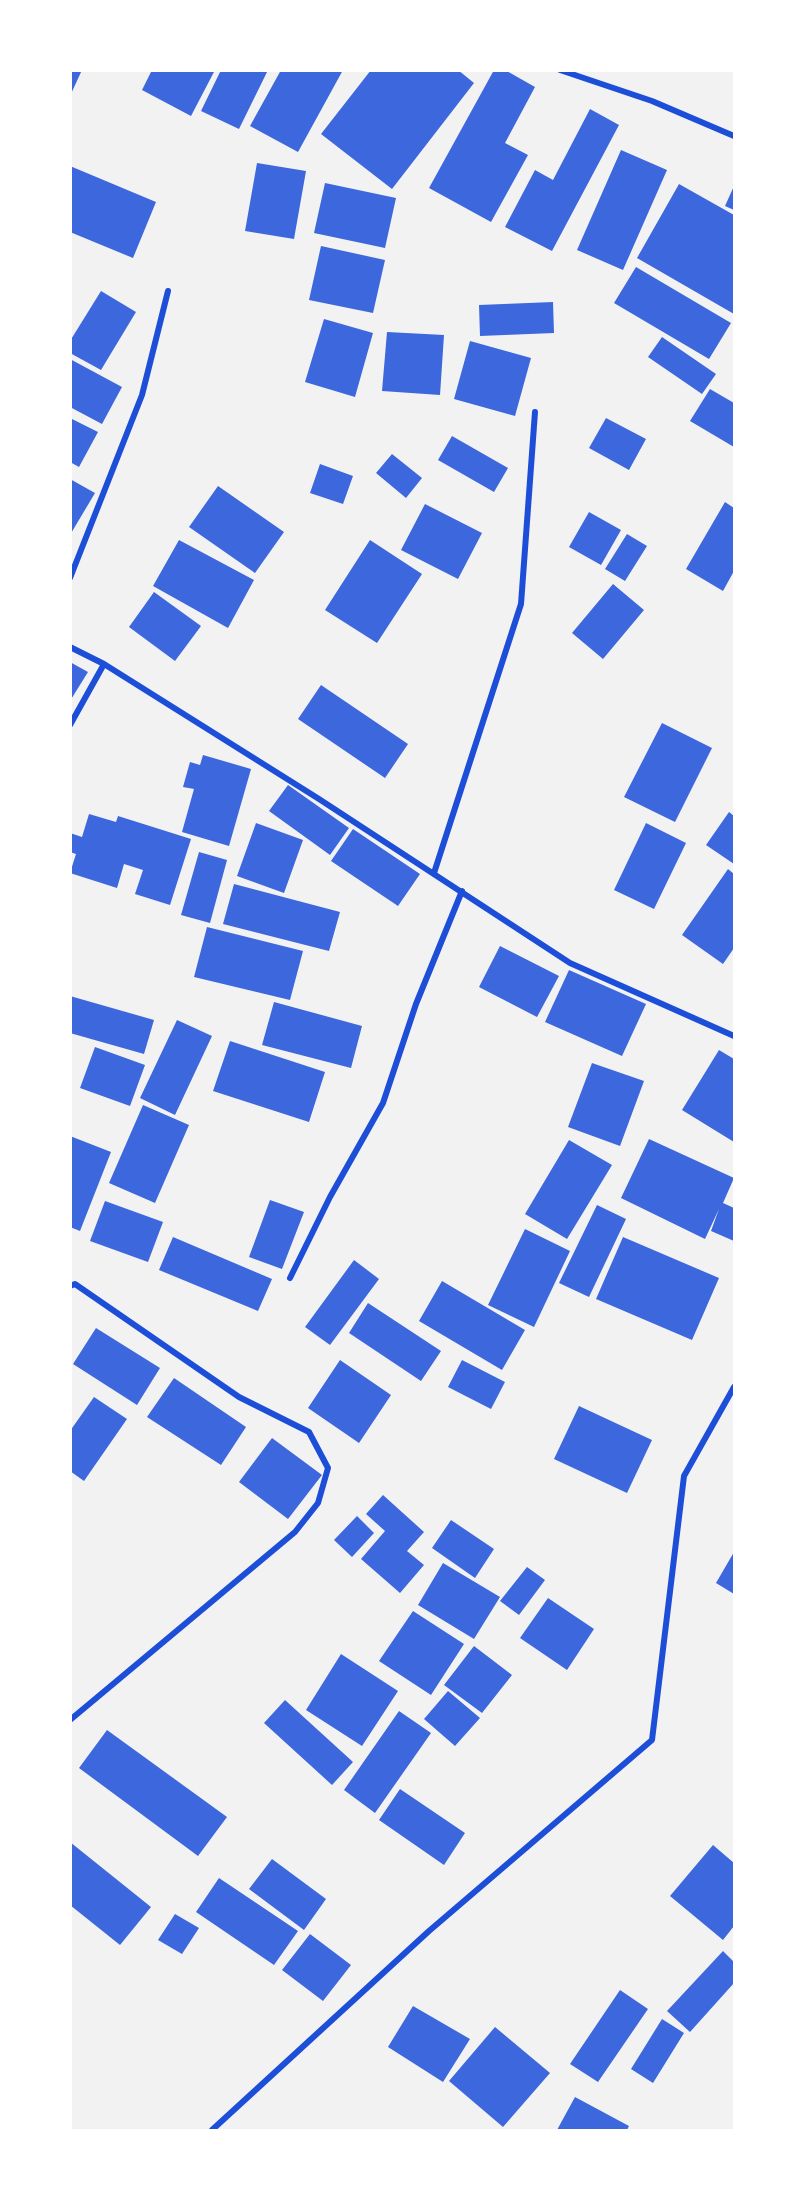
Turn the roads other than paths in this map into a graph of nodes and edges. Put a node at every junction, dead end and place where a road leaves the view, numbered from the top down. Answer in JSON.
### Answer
{"nodes":[{"id":1,"x":560,"y":70,"type":"edge"},
{"id":2,"x":735,"y":136,"type":"edge"},
{"id":3,"x":168,"y":291,"type":"dead end"},
{"id":4,"x":535,"y":412,"type":"dead end"},
{"id":5,"x":70,"y":578,"type":"edge"},
{"id":6,"x":70,"y":647,"type":"edge"},
{"id":7,"x":104,"y":663,"type":"junction"},
{"id":8,"x":70,"y":725,"type":"edge"},
{"id":9,"x":434,"y":873,"type":"junction"},
{"id":10,"x":462,"y":891,"type":"junction"},
{"id":11,"x":735,"y":1036,"type":"edge"},
{"id":12,"x":290,"y":1278,"type":"dead end"},
{"id":13,"x":70,"y":1286,"type":"edge"},
{"id":14,"x":735,"y":1387,"type":"edge"},
{"id":15,"x":70,"y":1720,"type":"edge"},
{"id":16,"x":212,"y":2130,"type":"edge"}],
"edges":[{"from":1,"to":2,"type":"street"},
{"from":3,"to":5,"type":"street"},
{"from":4,"to":9,"type":"street"},
{"from":6,"to":7,"type":"street"},
{"from":7,"to":8,"type":"street"},
{"from":7,"to":9,"type":"street"},
{"from":9,"to":10,"type":"street"},
{"from":10,"to":11,"type":"street"},
{"from":10,"to":12,"type":"street"},
{"from":13,"to":15,"type":"street"},
{"from":14,"to":16,"type":"street"}]}
